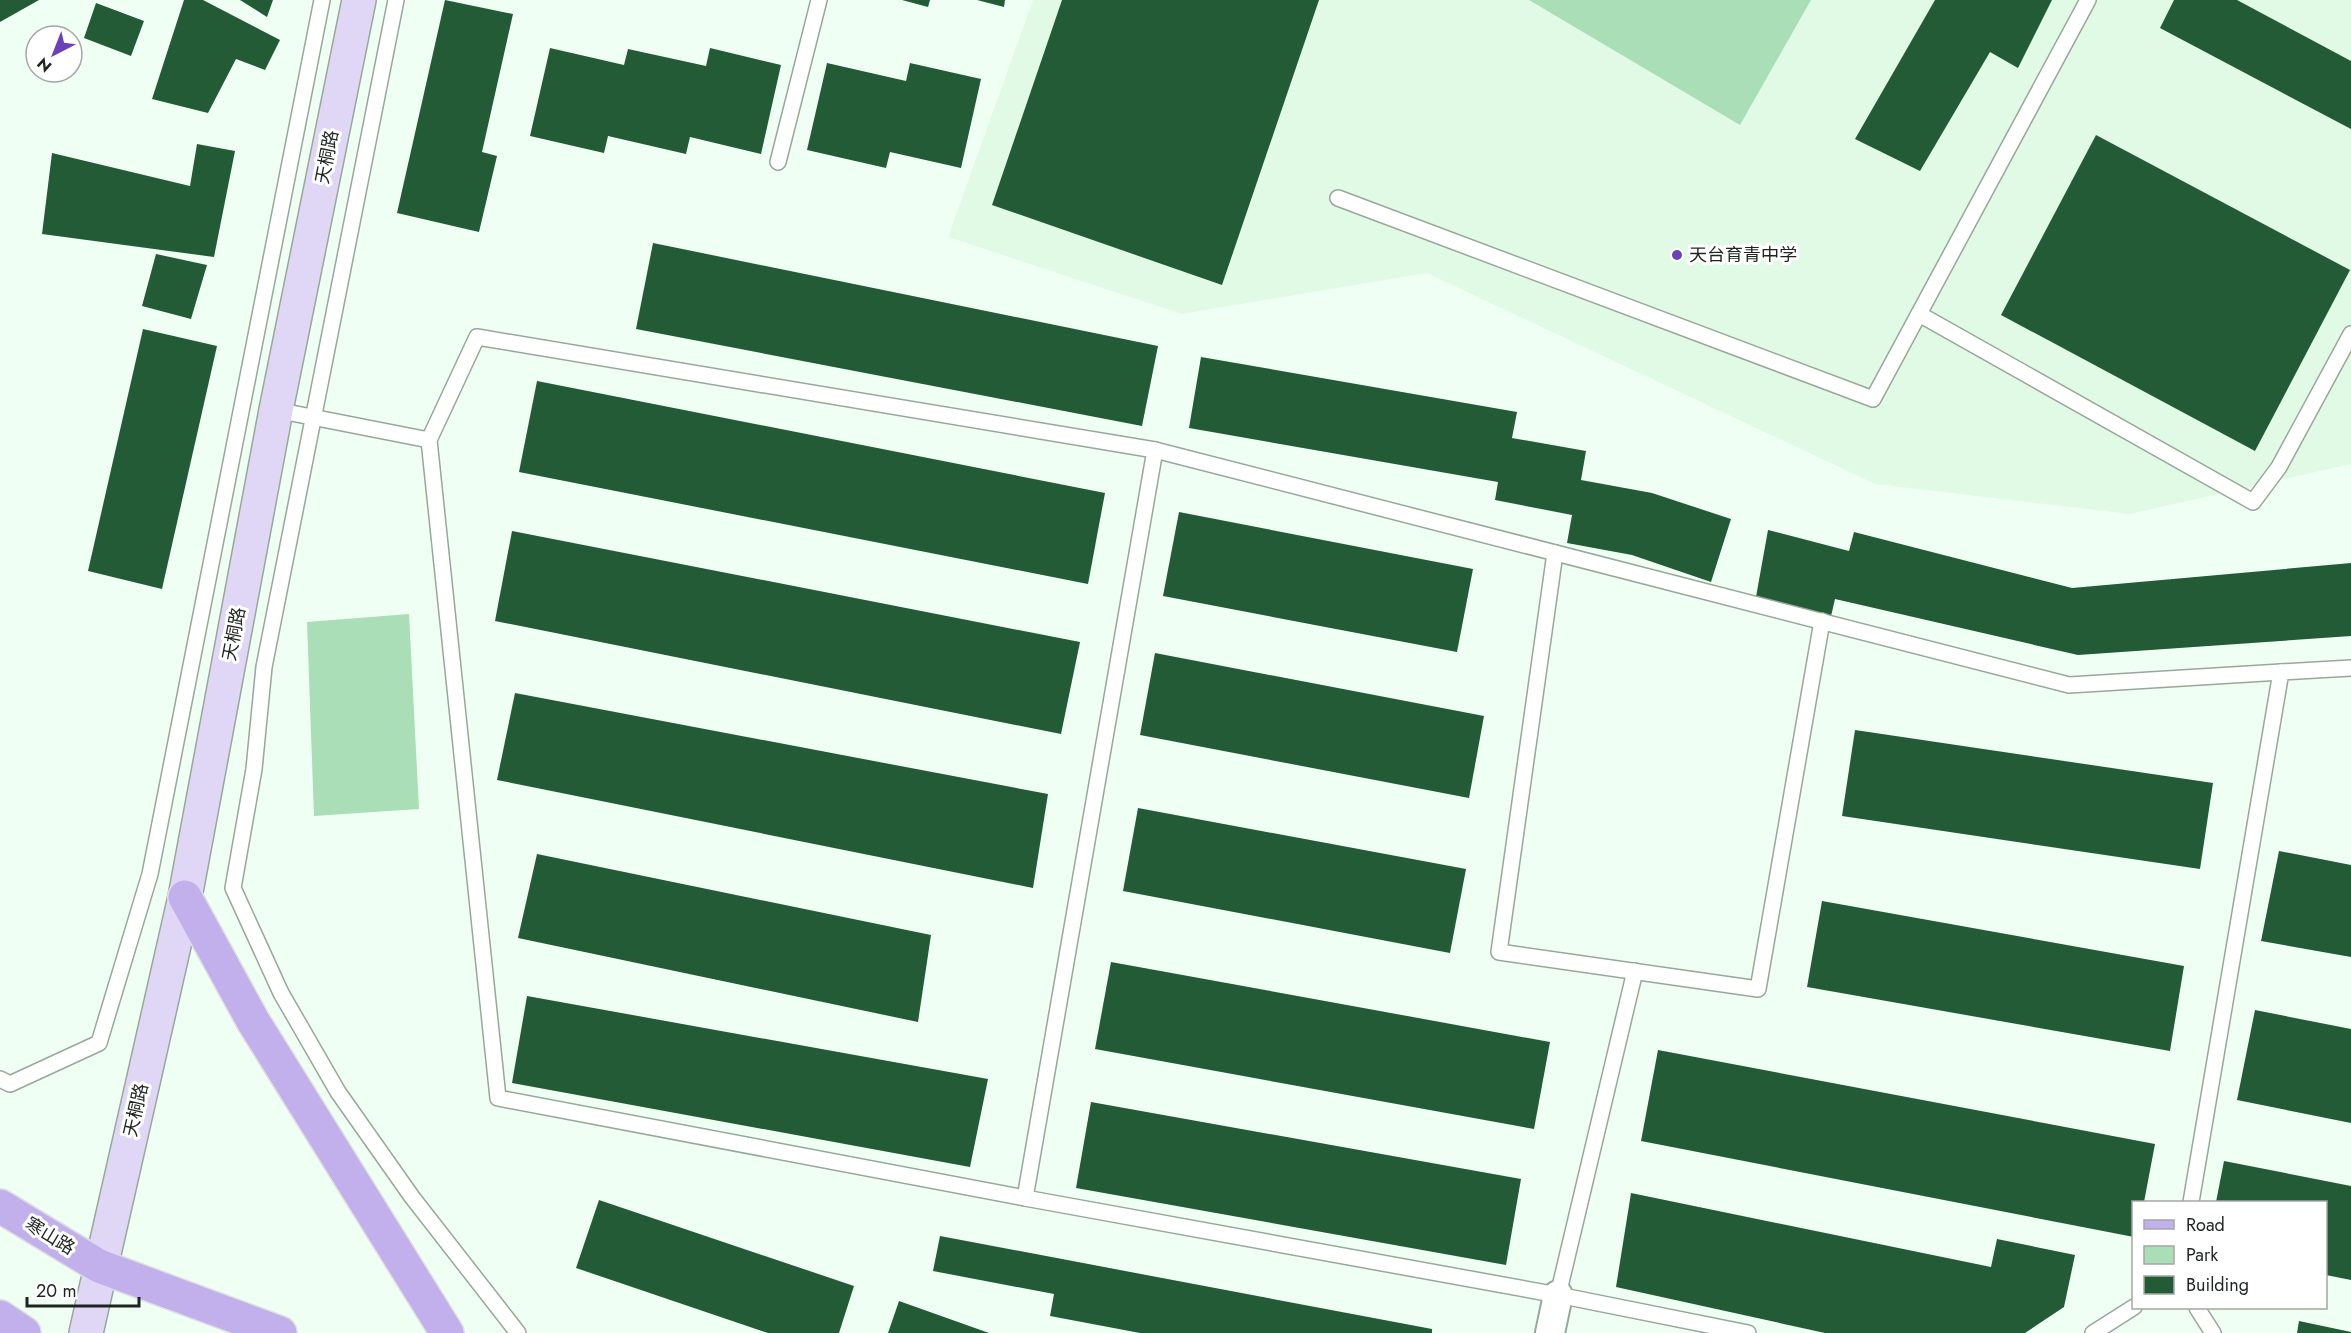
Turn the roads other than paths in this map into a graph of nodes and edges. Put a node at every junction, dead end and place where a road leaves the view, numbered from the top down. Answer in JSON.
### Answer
{"nodes":[{"id":1,"x":322,"y":0,"type":"edge"},
{"id":2,"x":359,"y":0,"type":"edge"},
{"id":3,"x":396,"y":0,"type":"edge"},
{"id":4,"x":819,"y":0,"type":"edge"},
{"id":5,"x":2088,"y":0,"type":"edge"},
{"id":6,"x":778,"y":162,"type":"dead end"},
{"id":7,"x":1338,"y":198,"type":"dead end"},
{"id":8,"x":1919,"y":314,"type":"junction"},
{"id":9,"x":2351,"y":334,"type":"edge"},
{"id":10,"x":276,"y":410,"type":"junction"},
{"id":11,"x":314,"y":418,"type":"junction"},
{"id":12,"x":429,"y":440,"type":"junction"},
{"id":13,"x":1155,"y":450,"type":"junction"},
{"id":14,"x":1555,"y":553,"type":"junction"},
{"id":15,"x":1822,"y":621,"type":"junction"},
{"id":16,"x":2351,"y":668,"type":"edge"},
{"id":17,"x":2281,"y":672,"type":"junction"},
{"id":18,"x":185,"y":897,"type":"junction"},
{"id":19,"x":1635,"y":971,"type":"junction"},
{"id":20,"x":0,"y":1079,"type":"edge"},
{"id":21,"x":1025,"y":1198,"type":"junction"},
{"id":22,"x":2191,"y":1201,"type":"edge"},
{"id":23,"x":0,"y":1206,"type":"edge"},
{"id":24,"x":99,"y":1266,"type":"junction"},
{"id":25,"x":1558,"y":1295,"type":"junction"},
{"id":26,"x":2132,"y":1308,"type":"edge"},
{"id":27,"x":2198,"y":1309,"type":"edge"},
{"id":28,"x":0,"y":1317,"type":"edge"},
{"id":29,"x":24,"y":1333,"type":"edge"},
{"id":30,"x":86,"y":1333,"type":"edge"},
{"id":31,"x":280,"y":1333,"type":"edge"},
{"id":32,"x":447,"y":1333,"type":"edge"},
{"id":33,"x":518,"y":1333,"type":"edge"},
{"id":34,"x":1550,"y":1333,"type":"edge"},
{"id":35,"x":1748,"y":1333,"type":"edge"},
{"id":36,"x":2093,"y":1333,"type":"edge"},
{"id":37,"x":2213,"y":1333,"type":"edge"}],
"edges":[{"from":1,"to":20,"type":"lane"},
{"from":2,"to":10,"type":"main road","name":"天桐路"},
{"from":3,"to":11,"type":"lane"},
{"from":4,"to":6,"type":"lane"},
{"from":5,"to":8,"type":"lane"},
{"from":7,"to":8,"type":"lane"},
{"from":8,"to":9,"type":"lane"},
{"from":10,"to":11,"type":"lane"},
{"from":10,"to":18,"type":"main road","name":"天桐路"},
{"from":11,"to":12,"type":"lane"},
{"from":11,"to":33,"type":"lane"},
{"from":12,"to":13,"type":"lane"},
{"from":12,"to":21,"type":"lane"},
{"from":13,"to":14,"type":"lane"},
{"from":13,"to":21,"type":"lane"},
{"from":14,"to":15,"type":"lane"},
{"from":14,"to":19,"type":"lane"},
{"from":15,"to":17,"type":"lane"},
{"from":15,"to":19,"type":"lane"},
{"from":16,"to":17,"type":"lane"},
{"from":17,"to":22,"type":"lane"},
{"from":18,"to":24,"type":"main road","name":"天桐路"},
{"from":18,"to":32,"type":"main road"},
{"from":19,"to":25,"type":"lane"},
{"from":21,"to":25,"type":"lane"},
{"from":23,"to":24,"type":"main road","name":"寒山路"},
{"from":24,"to":30,"type":"main road","name":"天桐路"},
{"from":24,"to":31,"type":"main road","name":"寒山路"},
{"from":25,"to":34,"type":"street"},
{"from":25,"to":35,"type":"lane"},
{"from":26,"to":36,"type":"lane"},
{"from":27,"to":37,"type":"lane"},
{"from":28,"to":29,"type":"main road"}]}
